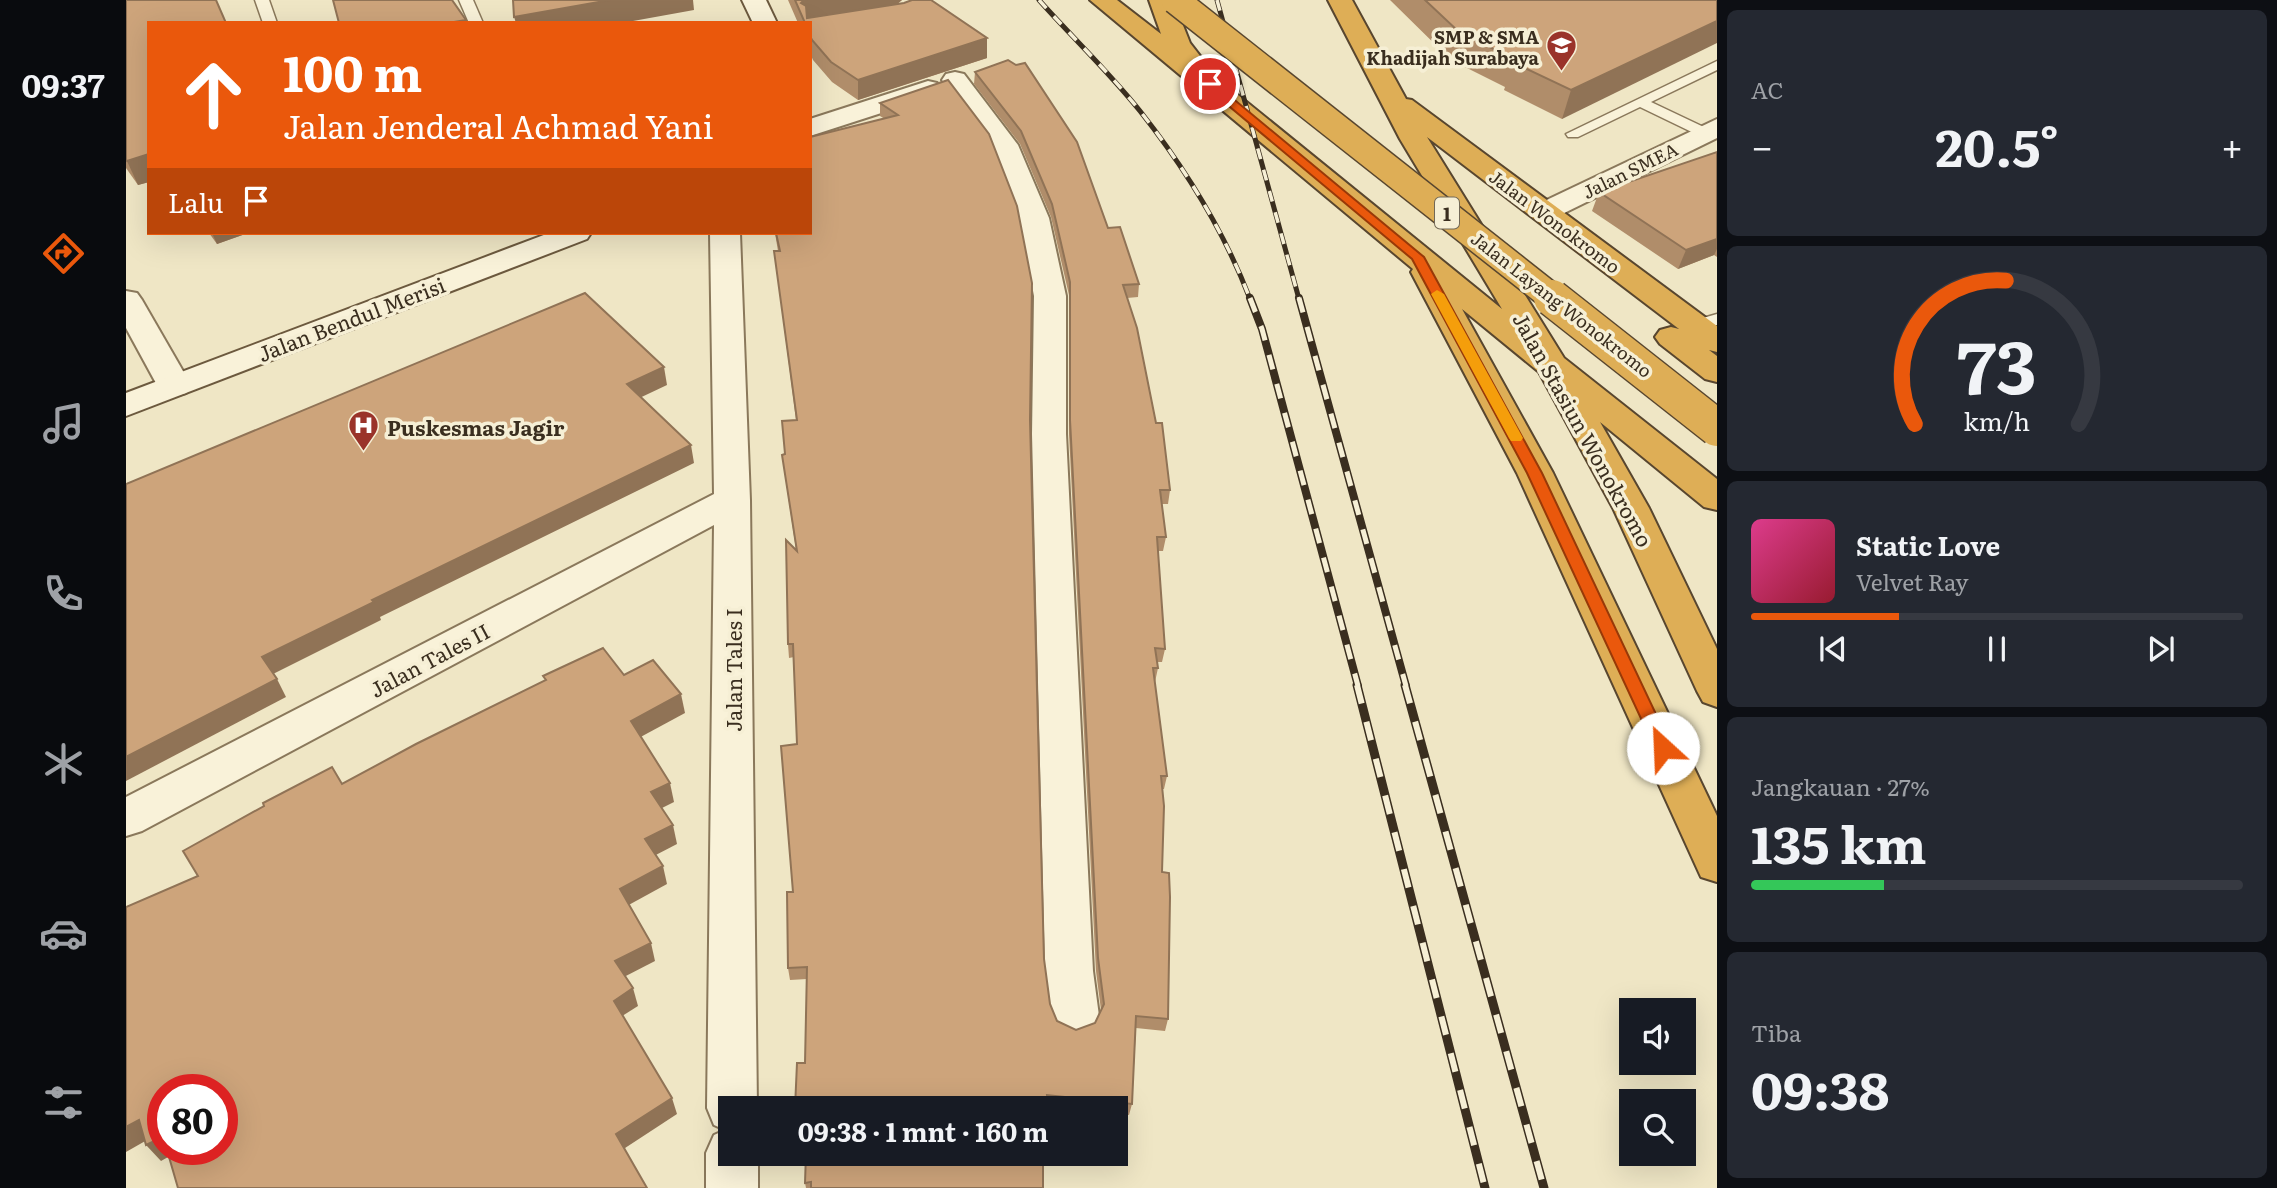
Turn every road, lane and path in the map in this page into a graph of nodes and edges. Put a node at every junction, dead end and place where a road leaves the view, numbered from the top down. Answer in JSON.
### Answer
{"nodes":[{"id":1,"x":262,"y":0,"type":"edge"},
{"id":2,"x":466,"y":0,"type":"edge"},
{"id":3,"x":754,"y":0,"type":"edge"},
{"id":4,"x":1102,"y":0,"type":"edge"},
{"id":5,"x":1161,"y":0,"type":"edge"},
{"id":6,"x":1175,"y":0,"type":"edge"},
{"id":7,"x":1340,"y":0,"type":"edge"},
{"id":8,"x":269,"y":21,"type":"edge"},
{"id":9,"x":475,"y":21,"type":"edge"},
{"id":10,"x":764,"y":21,"type":"edge"},
{"id":11,"x":1717,"y":65,"type":"edge"},
{"id":12,"x":1210,"y":84,"type":"junction"},
{"id":13,"x":1393,"y":99,"type":"junction"},
{"id":14,"x":1640,"y":102,"type":"junction"},
{"id":15,"x":812,"y":127,"type":"edge"},
{"id":16,"x":1713,"y":132,"type":"edge"},
{"id":17,"x":1573,"y":134,"type":"dead end"},
{"id":18,"x":1414,"y":139,"type":"junction"},
{"id":19,"x":1544,"y":212,"type":"junction"},
{"id":20,"x":571,"y":235,"type":"edge"},
{"id":21,"x":725,"y":235,"type":"edge"},
{"id":22,"x":1418,"y":257,"type":"junction"},
{"id":23,"x":126,"y":300,"type":"edge"},
{"id":24,"x":1710,"y":329,"type":"edge"},
{"id":25,"x":1552,"y":363,"type":"junction"},
{"id":26,"x":1717,"y":372,"type":"edge"},
{"id":27,"x":174,"y":385,"type":"junction"},
{"id":28,"x":126,"y":404,"type":"edge"},
{"id":29,"x":1717,"y":428,"type":"edge"},
{"id":30,"x":1717,"y":498,"type":"edge"},
{"id":31,"x":732,"y":500,"type":"junction"},
{"id":32,"x":1717,"y":691,"type":"edge"},
{"id":33,"x":126,"y":818,"type":"edge"},
{"id":34,"x":1717,"y":863,"type":"edge"},
{"id":35,"x":1075,"y":1016,"type":"dead end"},
{"id":36,"x":732,"y":1096,"type":"edge"},
{"id":37,"x":732,"y":1166,"type":"edge"},
{"id":38,"x":732,"y":1188,"type":"edge"}],
"edges":[{"from":1,"to":8,"type":"lane"},
{"from":2,"to":9,"type":"lane"},
{"from":3,"to":10,"type":"street"},
{"from":4,"to":12,"type":"highway"},
{"from":5,"to":12,"type":"highway"},
{"from":6,"to":29,"type":"highway","name":"Jalan Layang Wonokromo","number":"1","bridge":true},
{"from":7,"to":13,"type":"highway","number":"1"},
{"from":11,"to":14,"type":"lane"},
{"from":12,"to":22,"type":"highway"},
{"from":13,"to":18,"type":"highway","number":"1"},
{"from":13,"to":19,"type":"highway","name":"Jalan Wonokromo","number":"1"},
{"from":14,"to":16,"type":"lane"},
{"from":14,"to":17,"type":"lane"},
{"from":15,"to":35,"type":"street"},
{"from":16,"to":19,"type":"street","name":"Jalan SMEA"},
{"from":18,"to":25,"type":"highway","name":"Jalan Stasiun Wonokromo"},
{"from":18,"to":26,"type":"highway","name":"Jalan Wonokromo","number":"1"},
{"from":19,"to":24,"type":"highway","name":"Jalan Wonokromo","number":"1"},
{"from":20,"to":27,"type":"street","name":"Jalan Bendul Merisi"},
{"from":21,"to":31,"type":"street","name":"Jalan Tales I"},
{"from":22,"to":25,"type":"highway"},
{"from":22,"to":34,"type":"highway"},
{"from":23,"to":27,"type":"street"},
{"from":25,"to":30,"type":"highway"},
{"from":25,"to":32,"type":"highway","name":"Jalan Stasiun Wonokromo"},
{"from":27,"to":28,"type":"street","name":"Jalan Bendul Merisi"},
{"from":31,"to":33,"type":"street","name":"Jalan Tales II"},
{"from":31,"to":36,"type":"street","name":"Jalan Tales I"},
{"from":37,"to":38,"type":"street"}]}
